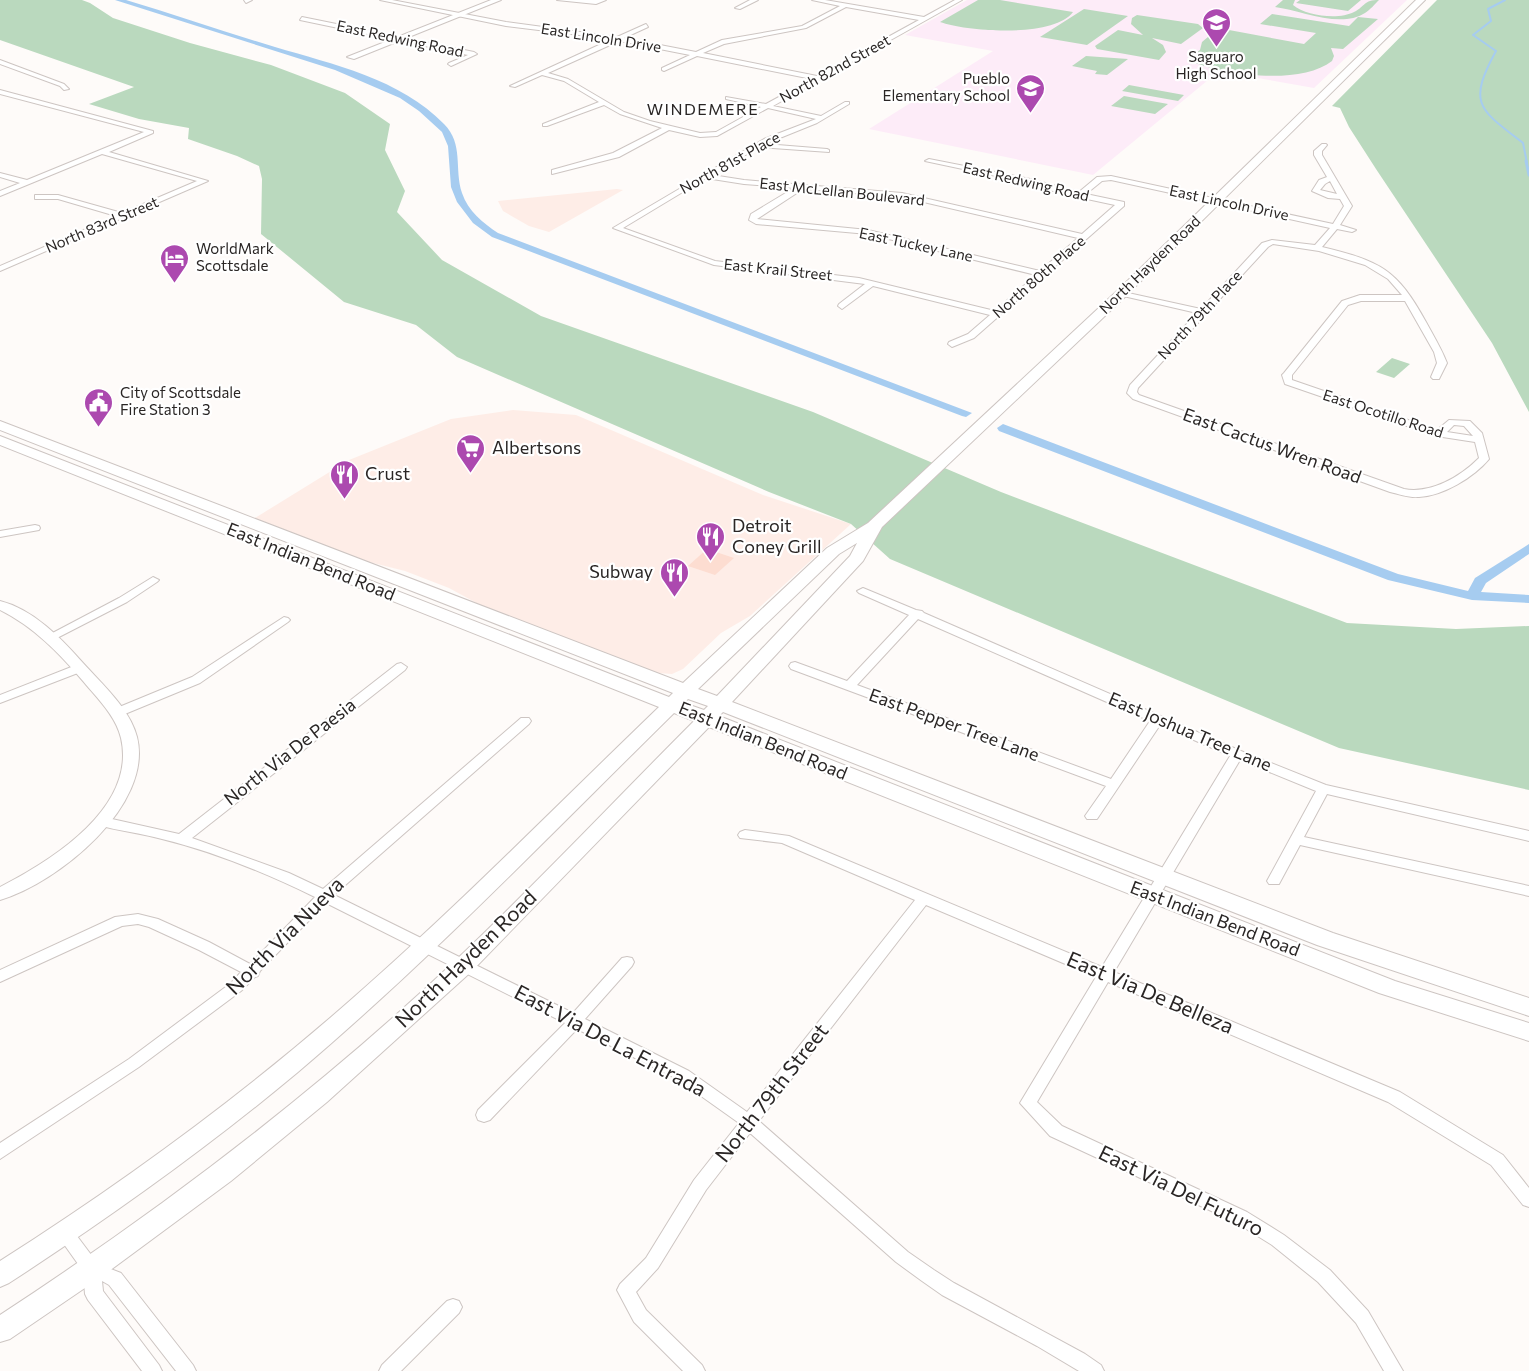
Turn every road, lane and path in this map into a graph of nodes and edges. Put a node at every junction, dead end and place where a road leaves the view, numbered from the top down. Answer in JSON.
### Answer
{"nodes":[{"id":1,"x":383,"y":0,"type":"edge"},
{"id":2,"x":497,"y":0,"type":"edge"},
{"id":3,"x":560,"y":0,"type":"edge"},
{"id":4,"x":755,"y":0,"type":"edge"},
{"id":5,"x":815,"y":0,"type":"edge"},
{"id":6,"x":959,"y":0,"type":"edge"},
{"id":7,"x":1421,"y":0,"type":"edge"},
{"id":8,"x":600,"y":1,"type":"edge"},
{"id":9,"x":846,"y":5,"type":"junction"},
{"id":10,"x":738,"y":8,"type":"dead end"},
{"id":11,"x":459,"y":15,"type":"junction"},
{"id":12,"x":302,"y":19,"type":"dead end"},
{"id":13,"x":926,"y":19,"type":"junction"},
{"id":14,"x":646,"y":26,"type":"dead end"},
{"id":15,"x":619,"y":38,"type":"junction"},
{"id":16,"x":399,"y":39,"type":"junction"},
{"id":17,"x":696,"y":53,"type":"junction"},
{"id":18,"x":351,"y":57,"type":"dead end"},
{"id":19,"x":0,"y":62,"type":"edge"},
{"id":20,"x":451,"y":64,"type":"dead end"},
{"id":21,"x":664,"y":69,"type":"dead end"},
{"id":22,"x":542,"y":73,"type":"junction"},
{"id":23,"x":819,"y":78,"type":"junction"},
{"id":24,"x":513,"y":86,"type":"dead end"},
{"id":25,"x":66,"y":89,"type":"dead end"},
{"id":26,"x":0,"y":92,"type":"edge"},
{"id":27,"x":728,"y":98,"type":"dead end"},
{"id":28,"x":604,"y":103,"type":"junction"},
{"id":29,"x":847,"y":103,"type":"dead end"},
{"id":30,"x":766,"y":106,"type":"junction"},
{"id":31,"x":822,"y":118,"type":"junction"},
{"id":32,"x":545,"y":125,"type":"dead end"},
{"id":33,"x":668,"y":128,"type":"junction"},
{"id":34,"x":757,"y":145,"type":"junction"},
{"id":35,"x":1324,"y":145,"type":"dead end"},
{"id":36,"x":827,"y":152,"type":"dead end"},
{"id":37,"x":105,"y":153,"type":"junction"},
{"id":38,"x":929,"y":161,"type":"dead end"},
{"id":39,"x":555,"y":172,"type":"dead end"},
{"id":40,"x":0,"y":175,"type":"edge"},
{"id":41,"x":705,"y":176,"type":"junction"},
{"id":42,"x":1331,"y":178,"type":"junction"},
{"id":43,"x":28,"y":183,"type":"junction"},
{"id":44,"x":803,"y":186,"type":"junction"},
{"id":45,"x":0,"y":194,"type":"edge"},
{"id":46,"x":1080,"y":195,"type":"junction"},
{"id":47,"x":38,"y":197,"type":"dead end"},
{"id":48,"x":1342,"y":197,"type":"junction"},
{"id":49,"x":1217,"y":201,"type":"junction"},
{"id":50,"x":1121,"y":204,"type":"joint"},
{"id":51,"x":123,"y":216,"type":"junction"},
{"id":52,"x":1335,"y":226,"type":"junction"},
{"id":53,"x":617,"y":228,"type":"joint"},
{"id":54,"x":1352,"y":230,"type":"dead end"},
{"id":55,"x":1084,"y":237,"type":"junction"},
{"id":56,"x":1316,"y":249,"type":"junction"},
{"id":57,"x":0,"y":269,"type":"edge"},
{"id":58,"x":1042,"y":274,"type":"junction"},
{"id":59,"x":872,"y":283,"type":"junction"},
{"id":60,"x":1122,"y":293,"type":"junction"},
{"id":61,"x":1406,"y":298,"type":"junction"},
{"id":62,"x":842,"y":306,"type":"dead end"},
{"id":63,"x":1203,"y":312,"type":"junction"},
{"id":64,"x":997,"y":314,"type":"junction"},
{"id":65,"x":951,"y":344,"type":"dead end"},
{"id":66,"x":1436,"y":376,"type":"dead end"},
{"id":67,"x":1132,"y":393,"type":"joint"},
{"id":68,"x":0,"y":425,"type":"edge"},
{"id":69,"x":1439,"y":434,"type":"junction"},
{"id":70,"x":0,"y":440,"type":"edge"},
{"id":71,"x":1479,"y":440,"type":"junction"},
{"id":72,"x":874,"y":526,"type":"junction"},
{"id":73,"x":35,"y":528,"type":"dead end"},
{"id":74,"x":0,"y":534,"type":"edge"},
{"id":75,"x":153,"y":580,"type":"dead end"},
{"id":76,"x":863,"y":591,"type":"dead end"},
{"id":77,"x":0,"y":606,"type":"edge"},
{"id":78,"x":918,"y":613,"type":"junction"},
{"id":79,"x":284,"y":620,"type":"dead end"},
{"id":80,"x":51,"y":637,"type":"junction"},
{"id":81,"x":795,"y":666,"type":"dead end"},
{"id":82,"x":79,"y":668,"type":"junction"},
{"id":83,"x":401,"y":668,"type":"dead end"},
{"id":84,"x":849,"y":686,"type":"junction"},
{"id":85,"x":685,"y":691,"type":"junction"},
{"id":86,"x":0,"y":699,"type":"edge"},
{"id":87,"x":671,"y":705,"type":"junction"},
{"id":88,"x":713,"y":711,"type":"junction"},
{"id":89,"x":116,"y":713,"type":"junction"},
{"id":90,"x":1158,"y":719,"type":"junction"},
{"id":91,"x":525,"y":721,"type":"dead end"},
{"id":92,"x":1237,"y":754,"type":"junction"},
{"id":93,"x":1113,"y":784,"type":"junction"},
{"id":94,"x":1323,"y":789,"type":"junction"},
{"id":95,"x":1092,"y":816,"type":"dead end"},
{"id":96,"x":103,"y":822,"type":"junction"},
{"id":97,"x":745,"y":835,"type":"dead end"},
{"id":98,"x":1529,"y":836,"type":"edge"},
{"id":99,"x":181,"y":839,"type":"junction"},
{"id":100,"x":1296,"y":840,"type":"junction"},
{"id":101,"x":1274,"y":881,"type":"dead end"},
{"id":102,"x":1158,"y":886,"type":"junction"},
{"id":103,"x":1529,"y":891,"type":"edge"},
{"id":104,"x":0,"y":894,"type":"edge"},
{"id":105,"x":325,"y":897,"type":"junction"},
{"id":106,"x":924,"y":898,"type":"junction"},
{"id":107,"x":425,"y":945,"type":"junction"},
{"id":108,"x":627,"y":962,"type":"dead end"},
{"id":109,"x":464,"y":965,"type":"junction"},
{"id":110,"x":253,"y":972,"type":"junction"},
{"id":111,"x":1106,"y":974,"type":"junction"},
{"id":112,"x":0,"y":976,"type":"edge"},
{"id":113,"x":1529,"y":1006,"type":"edge"},
{"id":114,"x":576,"y":1020,"type":"junction"},
{"id":115,"x":1529,"y":1032,"type":"edge"},
{"id":116,"x":484,"y":1115,"type":"dead end"},
{"id":117,"x":749,"y":1122,"type":"junction"},
{"id":118,"x":0,"y":1152,"type":"edge"},
{"id":119,"x":1529,"y":1200,"type":"edge"},
{"id":120,"x":65,"y":1233,"type":"junction"},
{"id":121,"x":92,"y":1269,"type":"junction"},
{"id":122,"x":0,"y":1275,"type":"edge"},
{"id":123,"x":453,"y":1307,"type":"dead end"},
{"id":124,"x":0,"y":1330,"type":"edge"},
{"id":125,"x":153,"y":1371,"type":"edge"},
{"id":126,"x":187,"y":1371,"type":"edge"},
{"id":127,"x":388,"y":1371,"type":"edge"},
{"id":128,"x":696,"y":1371,"type":"edge"},
{"id":129,"x":1095,"y":1371,"type":"edge"},
{"id":130,"x":1394,"y":1371,"type":"edge"}],
"edges":[{"from":1,"to":11,"type":"street","name":"East Lincoln Drive"},
{"from":2,"to":11,"type":"street"},
{"from":3,"to":8,"type":"street"},
{"from":4,"to":10,"type":"street"},
{"from":5,"to":9,"type":"street"},
{"from":6,"to":13,"type":"street","name":"North 82nd Street"},
{"from":7,"to":49,"type":"main road","name":"North Hayden Road"},
{"from":9,"to":13,"type":"street"},
{"from":9,"to":17,"type":"street"},
{"from":11,"to":15,"type":"street","name":"East Lincoln Drive"},
{"from":11,"to":16,"type":"street"},
{"from":12,"to":16,"type":"street","name":"East Redwing Road"},
{"from":13,"to":23,"type":"street","name":"North 82nd Street"},
{"from":14,"to":15,"type":"street"},
{"from":15,"to":17,"type":"street","name":"East Lincoln Drive"},
{"from":15,"to":22,"type":"street"},
{"from":16,"to":18,"type":"street"},
{"from":16,"to":20,"type":"street","name":"East Redwing Road"},
{"from":17,"to":21,"type":"street"},
{"from":17,"to":23,"type":"street","name":"East Lincoln Drive"},
{"from":19,"to":25,"type":"street"},
{"from":22,"to":24,"type":"street"},
{"from":22,"to":28,"type":"street"},
{"from":23,"to":30,"type":"street","name":"North 82nd Street"},
{"from":26,"to":37,"type":"street"},
{"from":27,"to":30,"type":"street"},
{"from":28,"to":32,"type":"street"},
{"from":28,"to":33,"type":"street"},
{"from":29,"to":31,"type":"street","name":"North 81st Place"},
{"from":30,"to":31,"type":"street"},
{"from":30,"to":33,"type":"street","name":"North 82nd Street"},
{"from":31,"to":34,"type":"street","name":"North 81st Place"},
{"from":33,"to":39,"type":"street"},
{"from":34,"to":36,"type":"street"},
{"from":34,"to":41,"type":"street","name":"North 81st Place"},
{"from":35,"to":42,"type":"street"},
{"from":37,"to":43,"type":"street"},
{"from":37,"to":51,"type":"street","name":"North 83rd Street"},
{"from":38,"to":46,"type":"street","name":"East Redwing Road"},
{"from":40,"to":43,"type":"street"},
{"from":41,"to":44,"type":"street","name":"East McLellan Boulevard"},
{"from":41,"to":53,"type":"street","name":"North 81st Place"},
{"from":42,"to":48,"type":"street"},
{"from":42,"to":48,"type":"street"},
{"from":43,"to":45,"type":"street"},
{"from":44,"to":55,"type":"street","name":"East McLellan Boulevard"},
{"from":44,"to":58,"type":"street","name":"East Tuckey Lane"},
{"from":46,"to":49,"type":"street","name":"East Lincoln Drive"},
{"from":46,"to":50,"type":"street","name":"East Redwing Road"},
{"from":47,"to":51,"type":"street"},
{"from":48,"to":52,"type":"street"},
{"from":49,"to":52,"type":"street","name":"East Lincoln Drive"},
{"from":49,"to":60,"type":"main road","name":"North Hayden Road"},
{"from":50,"to":55,"type":"street","name":"North 80th Place"},
{"from":51,"to":57,"type":"street","name":"North 83rd Street"},
{"from":52,"to":54,"type":"street","name":"East Lincoln Drive"},
{"from":52,"to":56,"type":"street"},
{"from":53,"to":59,"type":"street","name":"East Krail Street"},
{"from":55,"to":58,"type":"street","name":"North 80th Place"},
{"from":56,"to":61,"type":"street"},
{"from":56,"to":63,"type":"street","name":"North 79th Place"},
{"from":58,"to":64,"type":"street","name":"North 80th Place"},
{"from":59,"to":62,"type":"street","name":"East Krail Street"},
{"from":59,"to":64,"type":"street","name":"East Krail Street"},
{"from":60,"to":63,"type":"street"},
{"from":60,"to":72,"type":"main road","name":"North Hayden Road"},
{"from":61,"to":66,"type":"street"},
{"from":61,"to":69,"type":"street","name":"East Ocotillo Road"},
{"from":63,"to":67,"type":"street","name":"North 79th Place"},
{"from":64,"to":65,"type":"street","name":"North 80th Place"},
{"from":67,"to":71,"type":"street","name":"East Cactus Wren Road"},
{"from":68,"to":85,"type":"main road","name":"East Indian Bend Road"},
{"from":69,"to":71,"type":"street","name":"East Ocotillo Road"},
{"from":69,"to":71,"type":"street"},
{"from":70,"to":87,"type":"main road","name":"East Indian Bend Road"},
{"from":72,"to":85,"type":"main road","name":"North Hayden Road"},
{"from":72,"to":88,"type":"main road","name":"North Hayden Road"},
{"from":73,"to":74,"type":"street"},
{"from":75,"to":80,"type":"street"},
{"from":76,"to":78,"type":"street","name":"East Joshua Tree Lane"},
{"from":77,"to":80,"type":"street"},
{"from":78,"to":84,"type":"street"},
{"from":78,"to":90,"type":"street","name":"East Joshua Tree Lane"},
{"from":79,"to":89,"type":"street"},
{"from":80,"to":82,"type":"street"},
{"from":81,"to":84,"type":"street","name":"East Pepper Tree Lane"},
{"from":82,"to":86,"type":"street"},
{"from":82,"to":89,"type":"street"},
{"from":83,"to":99,"type":"street","name":"North Via De Paesia"},
{"from":84,"to":93,"type":"street","name":"East Pepper Tree Lane"},
{"from":85,"to":87,"type":"main road","name":"North Hayden Road"},
{"from":85,"to":88,"type":"main road","name":"East Indian Bend Road"},
{"from":87,"to":88,"type":"main road","name":"East Indian Bend Road"},
{"from":87,"to":107,"type":"main road","name":"North Hayden Road"},
{"from":88,"to":102,"type":"main road","name":"East Indian Bend Road"},
{"from":88,"to":109,"type":"main road","name":"North Hayden Road"},
{"from":89,"to":96,"type":"street"},
{"from":90,"to":92,"type":"street","name":"East Joshua Tree Lane"},
{"from":90,"to":93,"type":"street"},
{"from":91,"to":105,"type":"street","name":"North Via Nueva"},
{"from":92,"to":94,"type":"street","name":"East Joshua Tree Lane"},
{"from":92,"to":102,"type":"street"},
{"from":93,"to":95,"type":"street"},
{"from":94,"to":98,"type":"street","name":"East Joshua Tree Lane"},
{"from":94,"to":100,"type":"street"},
{"from":96,"to":99,"type":"street","name":"East Via De La Entrada"},
{"from":96,"to":104,"type":"street"},
{"from":97,"to":106,"type":"street","name":"East Via De Belleza"},
{"from":99,"to":105,"type":"street","name":"East Via De La Entrada"},
{"from":100,"to":101,"type":"street"},
{"from":100,"to":103,"type":"street"},
{"from":102,"to":111,"type":"street"},
{"from":102,"to":113,"type":"main road","name":"East Indian Bend Road"},
{"from":102,"to":115,"type":"main road","name":"East Indian Bend Road"},
{"from":105,"to":107,"type":"street","name":"East Via De La Entrada"},
{"from":105,"to":110,"type":"street","name":"North Via Nueva"},
{"from":106,"to":111,"type":"street","name":"East Via De Belleza"},
{"from":106,"to":117,"type":"street","name":"North 79th Street"},
{"from":107,"to":109,"type":"street","name":"East Via De La Entrada"},
{"from":107,"to":120,"type":"main road","name":"North Hayden Road"},
{"from":108,"to":114,"type":"street"},
{"from":109,"to":114,"type":"street","name":"East Via De La Entrada"},
{"from":109,"to":121,"type":"main road","name":"North Hayden Road"},
{"from":110,"to":112,"type":"street"},
{"from":110,"to":118,"type":"street","name":"North Via Nueva"},
{"from":111,"to":119,"type":"street","name":"East Via De Belleza"},
{"from":111,"to":130,"type":"street","name":"East Via Del Futuro"},
{"from":114,"to":116,"type":"street"},
{"from":114,"to":117,"type":"street","name":"East Via De La Entrada"},
{"from":117,"to":128,"type":"street","name":"North 79th Street"},
{"from":117,"to":129,"type":"street","name":"East Via De La Entrada"},
{"from":120,"to":121,"type":"street"},
{"from":120,"to":122,"type":"main road","name":"North Hayden Road"},
{"from":121,"to":124,"type":"main road","name":"North Hayden Road"},
{"from":121,"to":125,"type":"street"},
{"from":121,"to":126,"type":"street"},
{"from":123,"to":127,"type":"street"}]}
